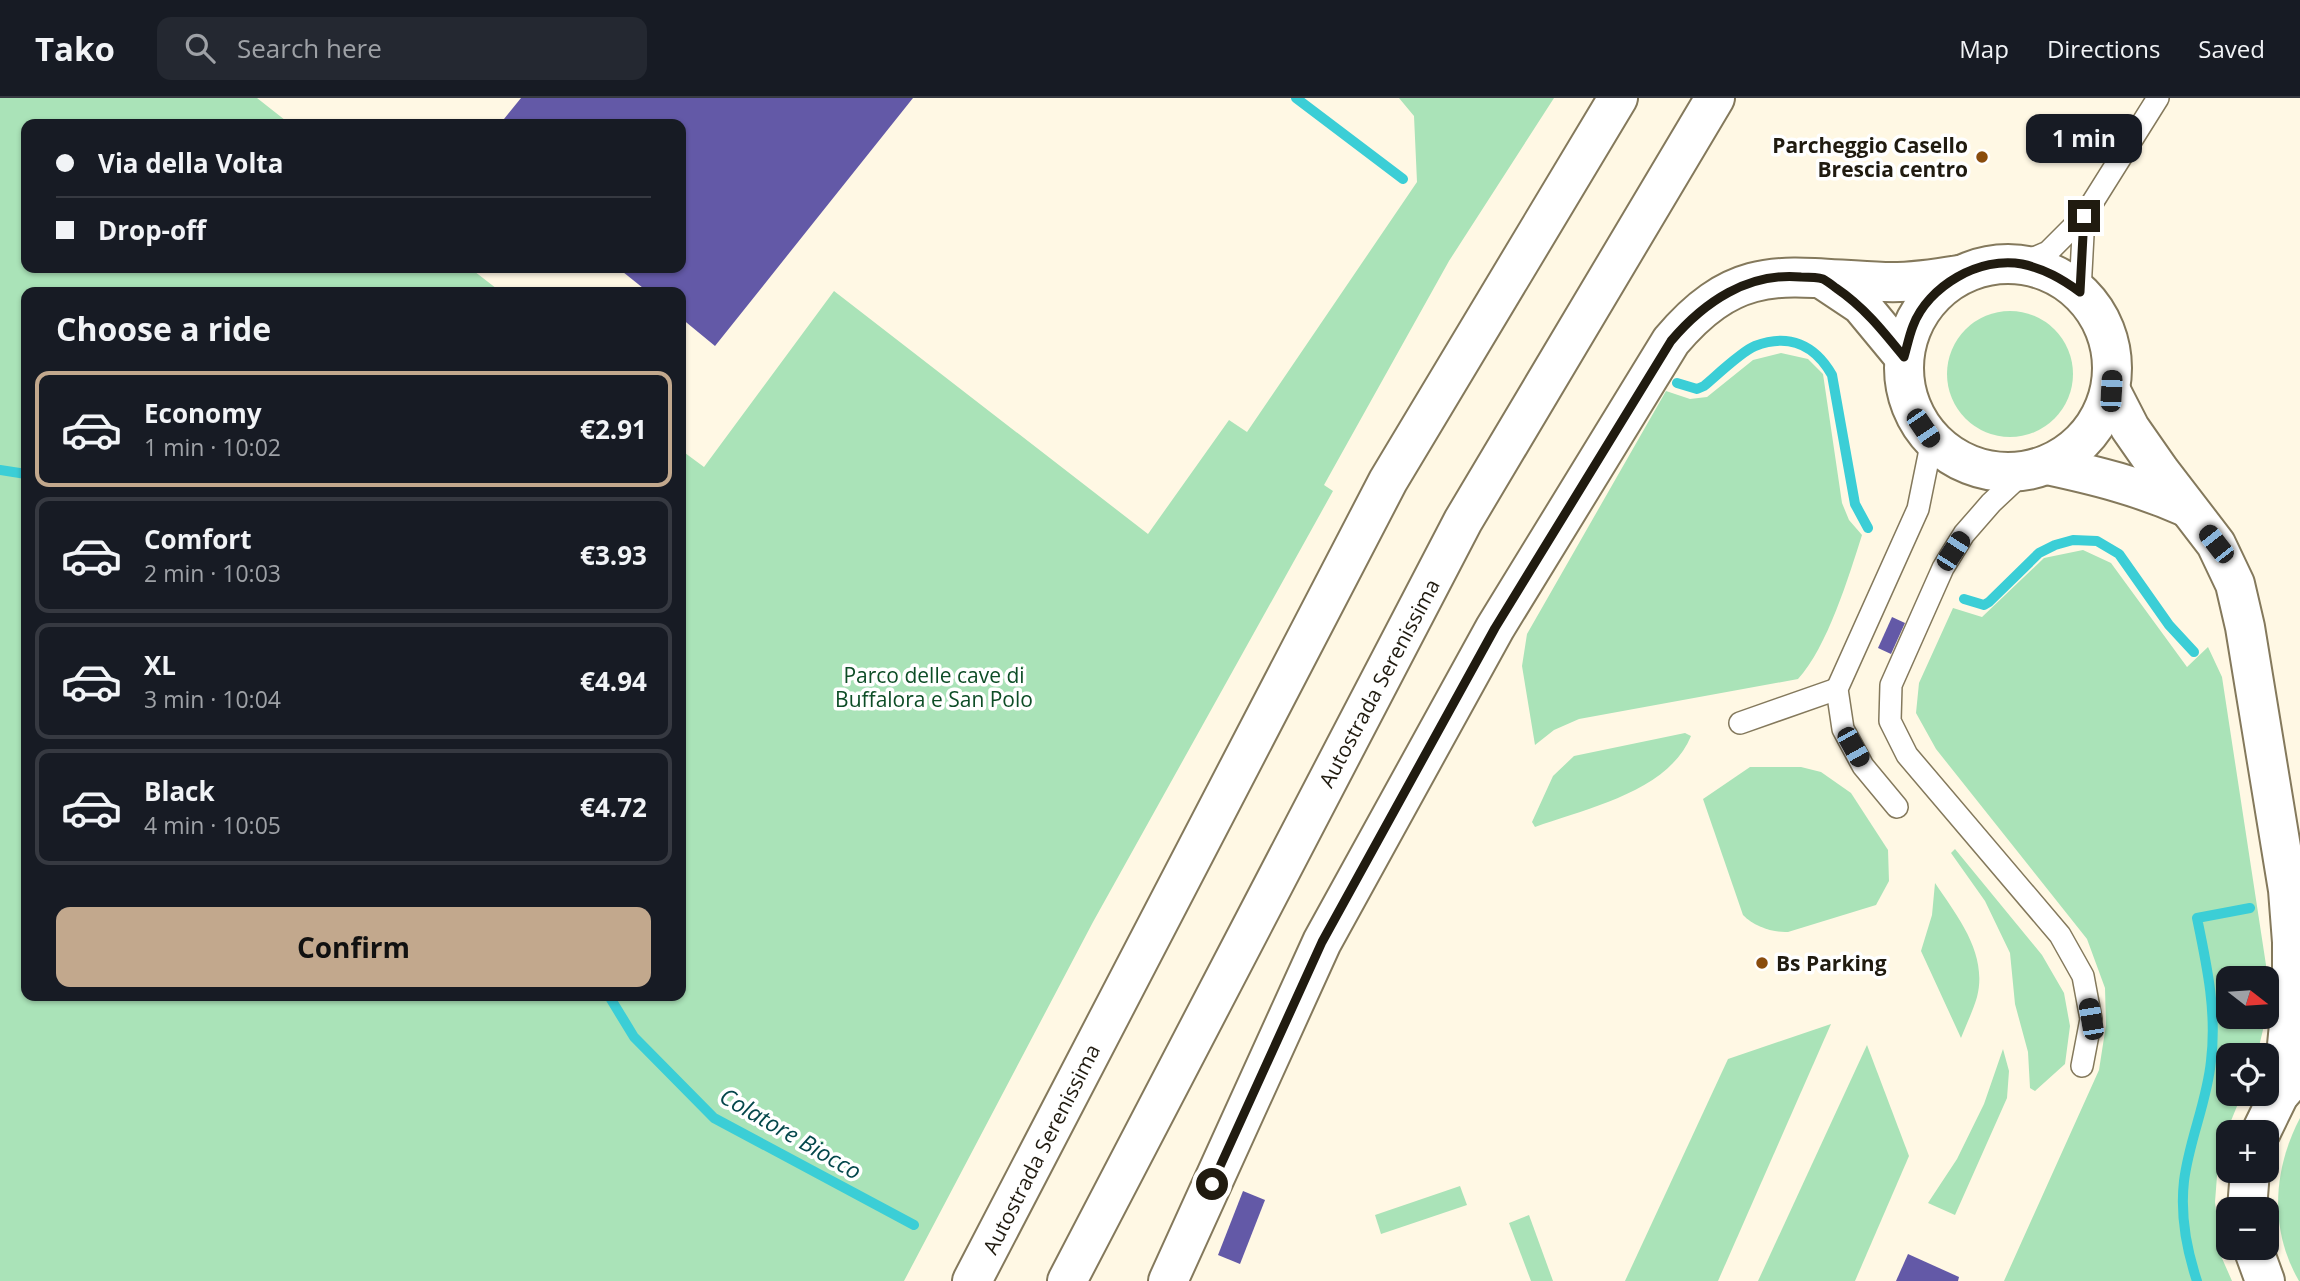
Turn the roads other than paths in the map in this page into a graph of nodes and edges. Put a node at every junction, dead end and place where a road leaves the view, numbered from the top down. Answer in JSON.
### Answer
{"nodes":[{"id":1,"x":1618,"y":98,"type":"edge"},
{"id":2,"x":1715,"y":98,"type":"edge"},
{"id":3,"x":2158,"y":98,"type":"edge"},
{"id":4,"x":2084,"y":216,"type":"junction"},
{"id":5,"x":2020,"y":264,"type":"junction"},
{"id":6,"x":1959,"y":275,"type":"junction"},
{"id":7,"x":1822,"y":278,"type":"junction"},
{"id":8,"x":2080,"y":292,"type":"junction"},
{"id":9,"x":1904,"y":357,"type":"junction"},
{"id":10,"x":2111,"y":391,"type":"junction"},
{"id":11,"x":1932,"y":440,"type":"junction"},
{"id":12,"x":2036,"y":469,"type":"junction"},
{"id":13,"x":2189,"y":508,"type":"junction"},
{"id":14,"x":1836,"y":690,"type":"junction"},
{"id":15,"x":1740,"y":723,"type":"dead end"},
{"id":16,"x":1897,"y":807,"type":"dead end"},
{"id":17,"x":2294,"y":901,"type":"edge"},
{"id":18,"x":2082,"y":1066,"type":"dead end"},
{"id":19,"x":2289,"y":1083,"type":"edge"},
{"id":20,"x":2268,"y":1120,"type":"edge"},
{"id":21,"x":2257,"y":1260,"type":"edge"},
{"id":22,"x":972,"y":1281,"type":"edge"},
{"id":23,"x":1067,"y":1281,"type":"edge"},
{"id":24,"x":1168,"y":1281,"type":"edge"},
{"id":25,"x":2265,"y":1281,"type":"edge"}],
"edges":[{"from":1,"to":22,"type":"main road","name":"Autostrada Serenissima"},
{"from":2,"to":23,"type":"main road","name":"Autostrada Serenissima"},
{"from":3,"to":4,"type":"lane"},
{"from":4,"to":5,"type":"lane"},
{"from":4,"to":8,"type":"lane"},
{"from":5,"to":6,"type":"main road"},
{"from":5,"to":8,"type":"main road"},
{"from":6,"to":7,"type":"main road"},
{"from":6,"to":9,"type":"main road"},
{"from":7,"to":9,"type":"main road"},
{"from":7,"to":24,"type":"main road"},
{"from":8,"to":10,"type":"main road"},
{"from":9,"to":11,"type":"main road"},
{"from":10,"to":12,"type":"main road"},
{"from":10,"to":13,"type":"main road"},
{"from":11,"to":12,"type":"main road"},
{"from":11,"to":14,"type":"lane"},
{"from":12,"to":13,"type":"main road"},
{"from":12,"to":18,"type":"lane"},
{"from":13,"to":17,"type":"main road"},
{"from":14,"to":15,"type":"lane"},
{"from":14,"to":16,"type":"lane"},
{"from":17,"to":19,"type":"main road"},
{"from":19,"to":20,"type":"main road"},
{"from":21,"to":25,"type":"main road"}]}
